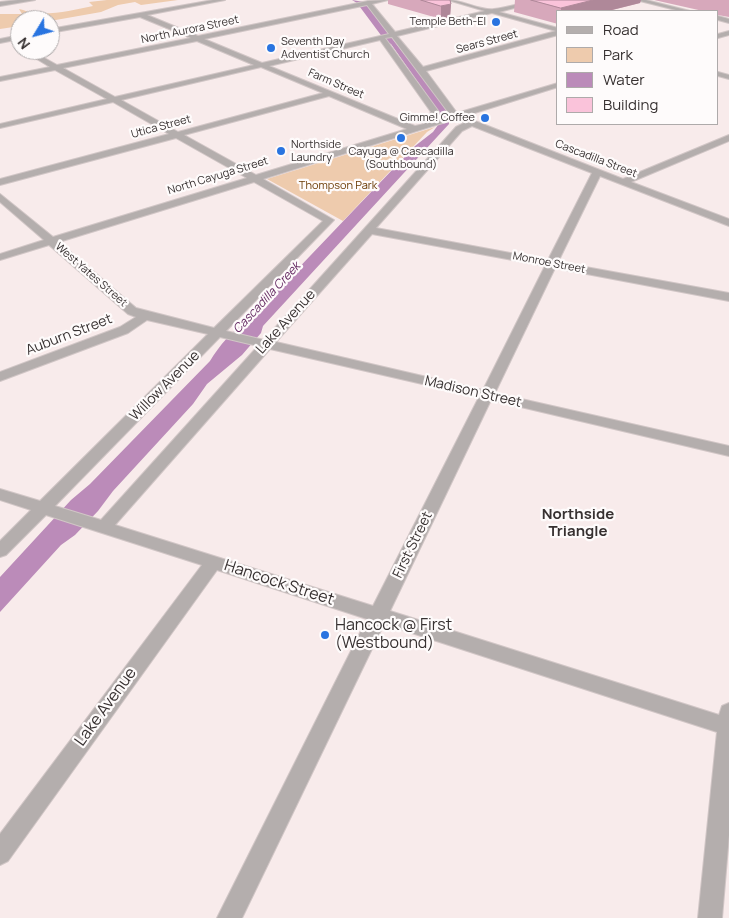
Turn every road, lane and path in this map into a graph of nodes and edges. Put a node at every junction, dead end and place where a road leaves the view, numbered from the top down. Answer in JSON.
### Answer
{"nodes":[{"id":1,"x":32,"y":0,"type":"edge"},
{"id":2,"x":222,"y":0,"type":"edge"},
{"id":3,"x":385,"y":0,"type":"edge"},
{"id":4,"x":451,"y":0,"type":"edge"},
{"id":5,"x":542,"y":0,"type":"edge"},
{"id":6,"x":639,"y":0,"type":"edge"},
{"id":7,"x":368,"y":3,"type":"junction"},
{"id":8,"x":0,"y":4,"type":"edge"},
{"id":9,"x":683,"y":10,"type":"edge"},
{"id":10,"x":492,"y":11,"type":"junction"},
{"id":11,"x":141,"y":15,"type":"junction"},
{"id":12,"x":556,"y":29,"type":"edge"},
{"id":13,"x":60,"y":30,"type":"edge"},
{"id":14,"x":393,"y":34,"type":"junction"},
{"id":15,"x":556,"y":34,"type":"edge"},
{"id":16,"x":381,"y":37,"type":"junction"},
{"id":17,"x":198,"y":38,"type":"junction"},
{"id":18,"x":44,"y":60,"type":"edge"},
{"id":19,"x":261,"y":65,"type":"junction"},
{"id":20,"x":57,"y":67,"type":"junction"},
{"id":21,"x":420,"y":70,"type":"junction"},
{"id":22,"x":0,"y":79,"type":"edge"},
{"id":23,"x":556,"y":86,"type":"edge"},
{"id":24,"x":329,"y":94,"type":"junction"},
{"id":25,"x":114,"y":99,"type":"junction"},
{"id":26,"x":454,"y":116,"type":"junction"},
{"id":27,"x":472,"y":123,"type":"junction"},
{"id":28,"x":428,"y":124,"type":"junction"},
{"id":29,"x":0,"y":126,"type":"edge"},
{"id":30,"x":412,"y":128,"type":"junction"},
{"id":31,"x":176,"y":134,"type":"junction"},
{"id":32,"x":729,"y":138,"type":"edge"},
{"id":33,"x":597,"y":172,"type":"junction"},
{"id":34,"x":254,"y":178,"type":"junction"},
{"id":35,"x":0,"y":182,"type":"edge"},
{"id":36,"x":622,"y":182,"type":"junction"},
{"id":37,"x":0,"y":197,"type":"edge"},
{"id":38,"x":729,"y":223,"type":"edge"},
{"id":39,"x":369,"y":230,"type":"junction"},
{"id":40,"x":51,"y":241,"type":"junction"},
{"id":41,"x":0,"y":256,"type":"edge"},
{"id":42,"x":552,"y":264,"type":"junction"},
{"id":43,"x":729,"y":297,"type":"edge"},
{"id":44,"x":145,"y":316,"type":"junction"},
{"id":45,"x":221,"y":334,"type":"junction"},
{"id":46,"x":261,"y":344,"type":"junction"},
{"id":47,"x":0,"y":377,"type":"edge"},
{"id":48,"x":487,"y":395,"type":"junction"},
{"id":49,"x":729,"y":451,"type":"edge"},
{"id":50,"x":0,"y":494,"type":"edge"},
{"id":51,"x":49,"y":510,"type":"junction"},
{"id":52,"x":98,"y":525,"type":"junction"},
{"id":53,"x":0,"y":551,"type":"edge"},
{"id":54,"x":214,"y":562,"type":"junction"},
{"id":55,"x":378,"y":615,"type":"junction"},
{"id":56,"x":729,"y":722,"type":"edge"},
{"id":57,"x":0,"y":853,"type":"edge"},
{"id":58,"x":229,"y":918,"type":"edge"},
{"id":59,"x":710,"y":918,"type":"edge"}],
"edges":[{"from":1,"to":8,"type":"street"},
{"from":2,"to":11,"type":"street"},
{"from":3,"to":7,"type":"street","name":"North Aurora Street"},
{"from":4,"to":10,"type":"street"},
{"from":5,"to":10,"type":"street"},
{"from":6,"to":9,"type":"street"},
{"from":7,"to":14,"type":"street"},
{"from":7,"to":17,"type":"street","name":"North Aurora Street"},
{"from":10,"to":12,"type":"street"},
{"from":10,"to":14,"type":"street"},
{"from":11,"to":13,"type":"street"},
{"from":11,"to":17,"type":"street","name":"Farm Street"},
{"from":14,"to":16,"type":"street"},
{"from":14,"to":21,"type":"street"},
{"from":15,"to":21,"type":"street","name":"Sears Street"},
{"from":16,"to":19,"type":"street"},
{"from":16,"to":28,"type":"street"},
{"from":17,"to":19,"type":"street","name":"Farm Street"},
{"from":17,"to":20,"type":"street","name":"North Aurora Street"},
{"from":18,"to":20,"type":"street"},
{"from":19,"to":24,"type":"street","name":"Farm Street"},
{"from":19,"to":25,"type":"street"},
{"from":20,"to":22,"type":"street","name":"North Aurora Street"},
{"from":20,"to":25,"type":"street"},
{"from":21,"to":26,"type":"street"},
{"from":23,"to":26,"type":"street","name":"North Cayuga Street"},
{"from":24,"to":30,"type":"street","name":"Farm Street"},
{"from":24,"to":31,"type":"street","name":"Utica Street"},
{"from":25,"to":29,"type":"street"},
{"from":25,"to":31,"type":"street"},
{"from":26,"to":27,"type":"street","name":"Cascadilla Street"},
{"from":26,"to":28,"type":"street","name":"North Cayuga Street"},
{"from":27,"to":33,"type":"street","name":"Cascadilla Street"},
{"from":27,"to":39,"type":"street","name":"Lake Avenue"},
{"from":28,"to":30,"type":"street","name":"North Cayuga Street"},
{"from":30,"to":34,"type":"street","name":"North Cayuga Street"},
{"from":31,"to":34,"type":"street"},
{"from":31,"to":35,"type":"street","name":"Utica Street"},
{"from":32,"to":36,"type":"street"},
{"from":33,"to":36,"type":"street","name":"Cascadilla Street"},
{"from":33,"to":42,"type":"street","name":"First Street"},
{"from":34,"to":40,"type":"street","name":"North Cayuga Street"},
{"from":34,"to":45,"type":"street","name":"Willow Avenue"},
{"from":36,"to":38,"type":"street","name":"Cascadilla Street"},
{"from":37,"to":40,"type":"street","name":"West Yates Street"},
{"from":39,"to":42,"type":"street","name":"Monroe Street"},
{"from":39,"to":46,"type":"street","name":"Lake Avenue"},
{"from":40,"to":41,"type":"street","name":"North Cayuga Street"},
{"from":40,"to":44,"type":"street","name":"West Yates Street"},
{"from":42,"to":43,"type":"street","name":"Monroe Street"},
{"from":42,"to":48,"type":"street","name":"First Street"},
{"from":44,"to":45,"type":"street","name":"West Yates Street"},
{"from":44,"to":47,"type":"street","name":"Auburn Street"},
{"from":45,"to":46,"type":"street","name":"Madison Street"},
{"from":45,"to":51,"type":"street","name":"Willow Avenue"},
{"from":46,"to":48,"type":"street","name":"Madison Street"},
{"from":46,"to":52,"type":"street","name":"Lake Avenue"},
{"from":48,"to":49,"type":"street","name":"Madison Street"},
{"from":48,"to":55,"type":"street","name":"First Street"},
{"from":50,"to":51,"type":"street","name":"Hancock Street"},
{"from":51,"to":52,"type":"street","name":"Hancock Street"},
{"from":51,"to":53,"type":"street","name":"Willow Avenue"},
{"from":52,"to":54,"type":"street","name":"Hancock Street"},
{"from":54,"to":55,"type":"street","name":"Hancock Street"},
{"from":54,"to":57,"type":"street","name":"Lake Avenue"},
{"from":55,"to":56,"type":"street","name":"Hancock Street"},
{"from":55,"to":58,"type":"street","name":"First Street"},
{"from":56,"to":59,"type":"street"}]}
